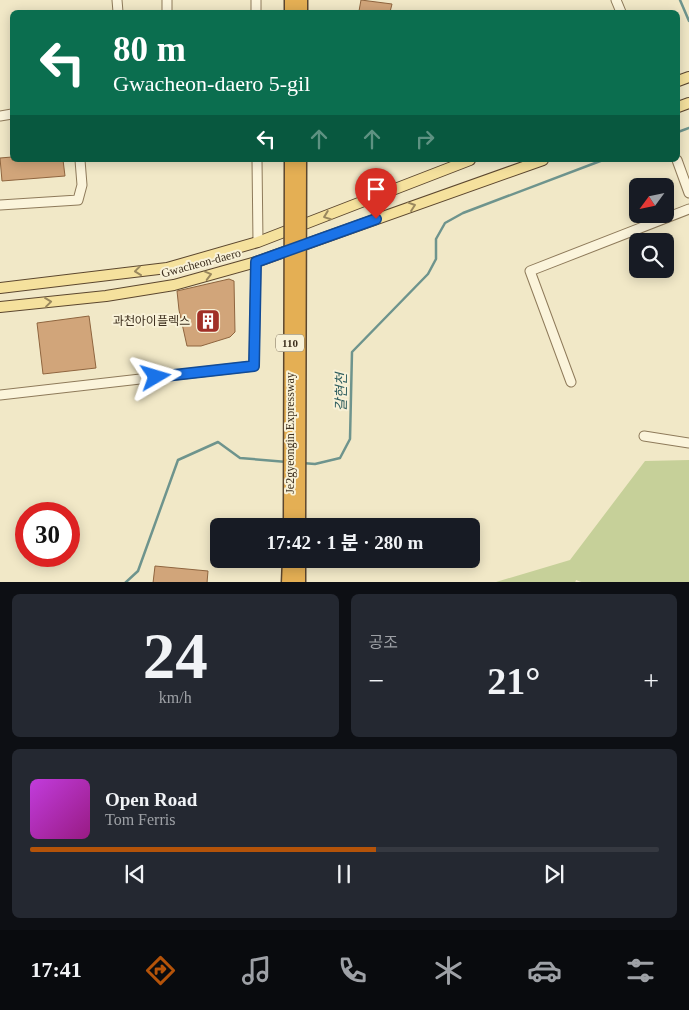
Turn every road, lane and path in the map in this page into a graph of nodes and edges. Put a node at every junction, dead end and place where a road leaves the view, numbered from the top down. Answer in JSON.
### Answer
{"nodes":[{"id":1,"x":80,"y":162,"type":"edge"},
{"id":2,"x":257,"y":162,"type":"edge"},
{"id":3,"x":291,"y":162,"type":"edge"},
{"id":4,"x":300,"y":162,"type":"edge"},
{"id":5,"x":465,"y":162,"type":"edge"},
{"id":6,"x":537,"y":162,"type":"edge"},
{"id":7,"x":678,"y":162,"type":"edge"},
{"id":8,"x":689,"y":193,"type":"edge"},
{"id":9,"x":0,"y":205,"type":"edge"},
{"id":10,"x":689,"y":209,"type":"edge"},
{"id":11,"x":258,"y":242,"type":"junction"},
{"id":12,"x":256,"y":262,"type":"junction"},
{"id":13,"x":0,"y":288,"type":"edge"},
{"id":14,"x":0,"y":307,"type":"edge"},
{"id":15,"x":571,"y":382,"type":"dead end"},
{"id":16,"x":0,"y":395,"type":"edge"},
{"id":17,"x":644,"y":436,"type":"dead end"},
{"id":18,"x":689,"y":443,"type":"edge"},
{"id":19,"x":290,"y":518,"type":"edge"},
{"id":20,"x":300,"y":518,"type":"edge"},
{"id":21,"x":289,"y":568,"type":"edge"},
{"id":22,"x":299,"y":568,"type":"edge"},
{"id":23,"x":288,"y":582,"type":"edge"},
{"id":24,"x":299,"y":582,"type":"edge"}],
"edges":[{"from":1,"to":9,"type":"street"},
{"from":2,"to":11,"type":"street"},
{"from":3,"to":19,"type":"highway","name":"Je2gyeongin Expressway","number":"110","bridge":true},
{"from":4,"to":20,"type":"highway","name":"Je2gyeongin Expressway","number":"110","bridge":true},
{"from":5,"to":11,"type":"main road","name":"Gwacheon-daero","one_way":true},
{"from":12,"to":6,"type":"main road","name":"Gwacheon-daero","one_way":true},
{"from":7,"to":8,"type":"street"},
{"from":10,"to":15,"type":"street"},
{"from":11,"to":13,"type":"main road","name":"Gwacheon-daero","one_way":true},
{"from":14,"to":12,"type":"main road","name":"Gwacheon-daero","one_way":true},
{"from":12,"to":16,"type":"street"},
{"from":17,"to":18,"type":"street"},
{"from":21,"to":23,"type":"highway"},
{"from":22,"to":24,"type":"highway"}]}
